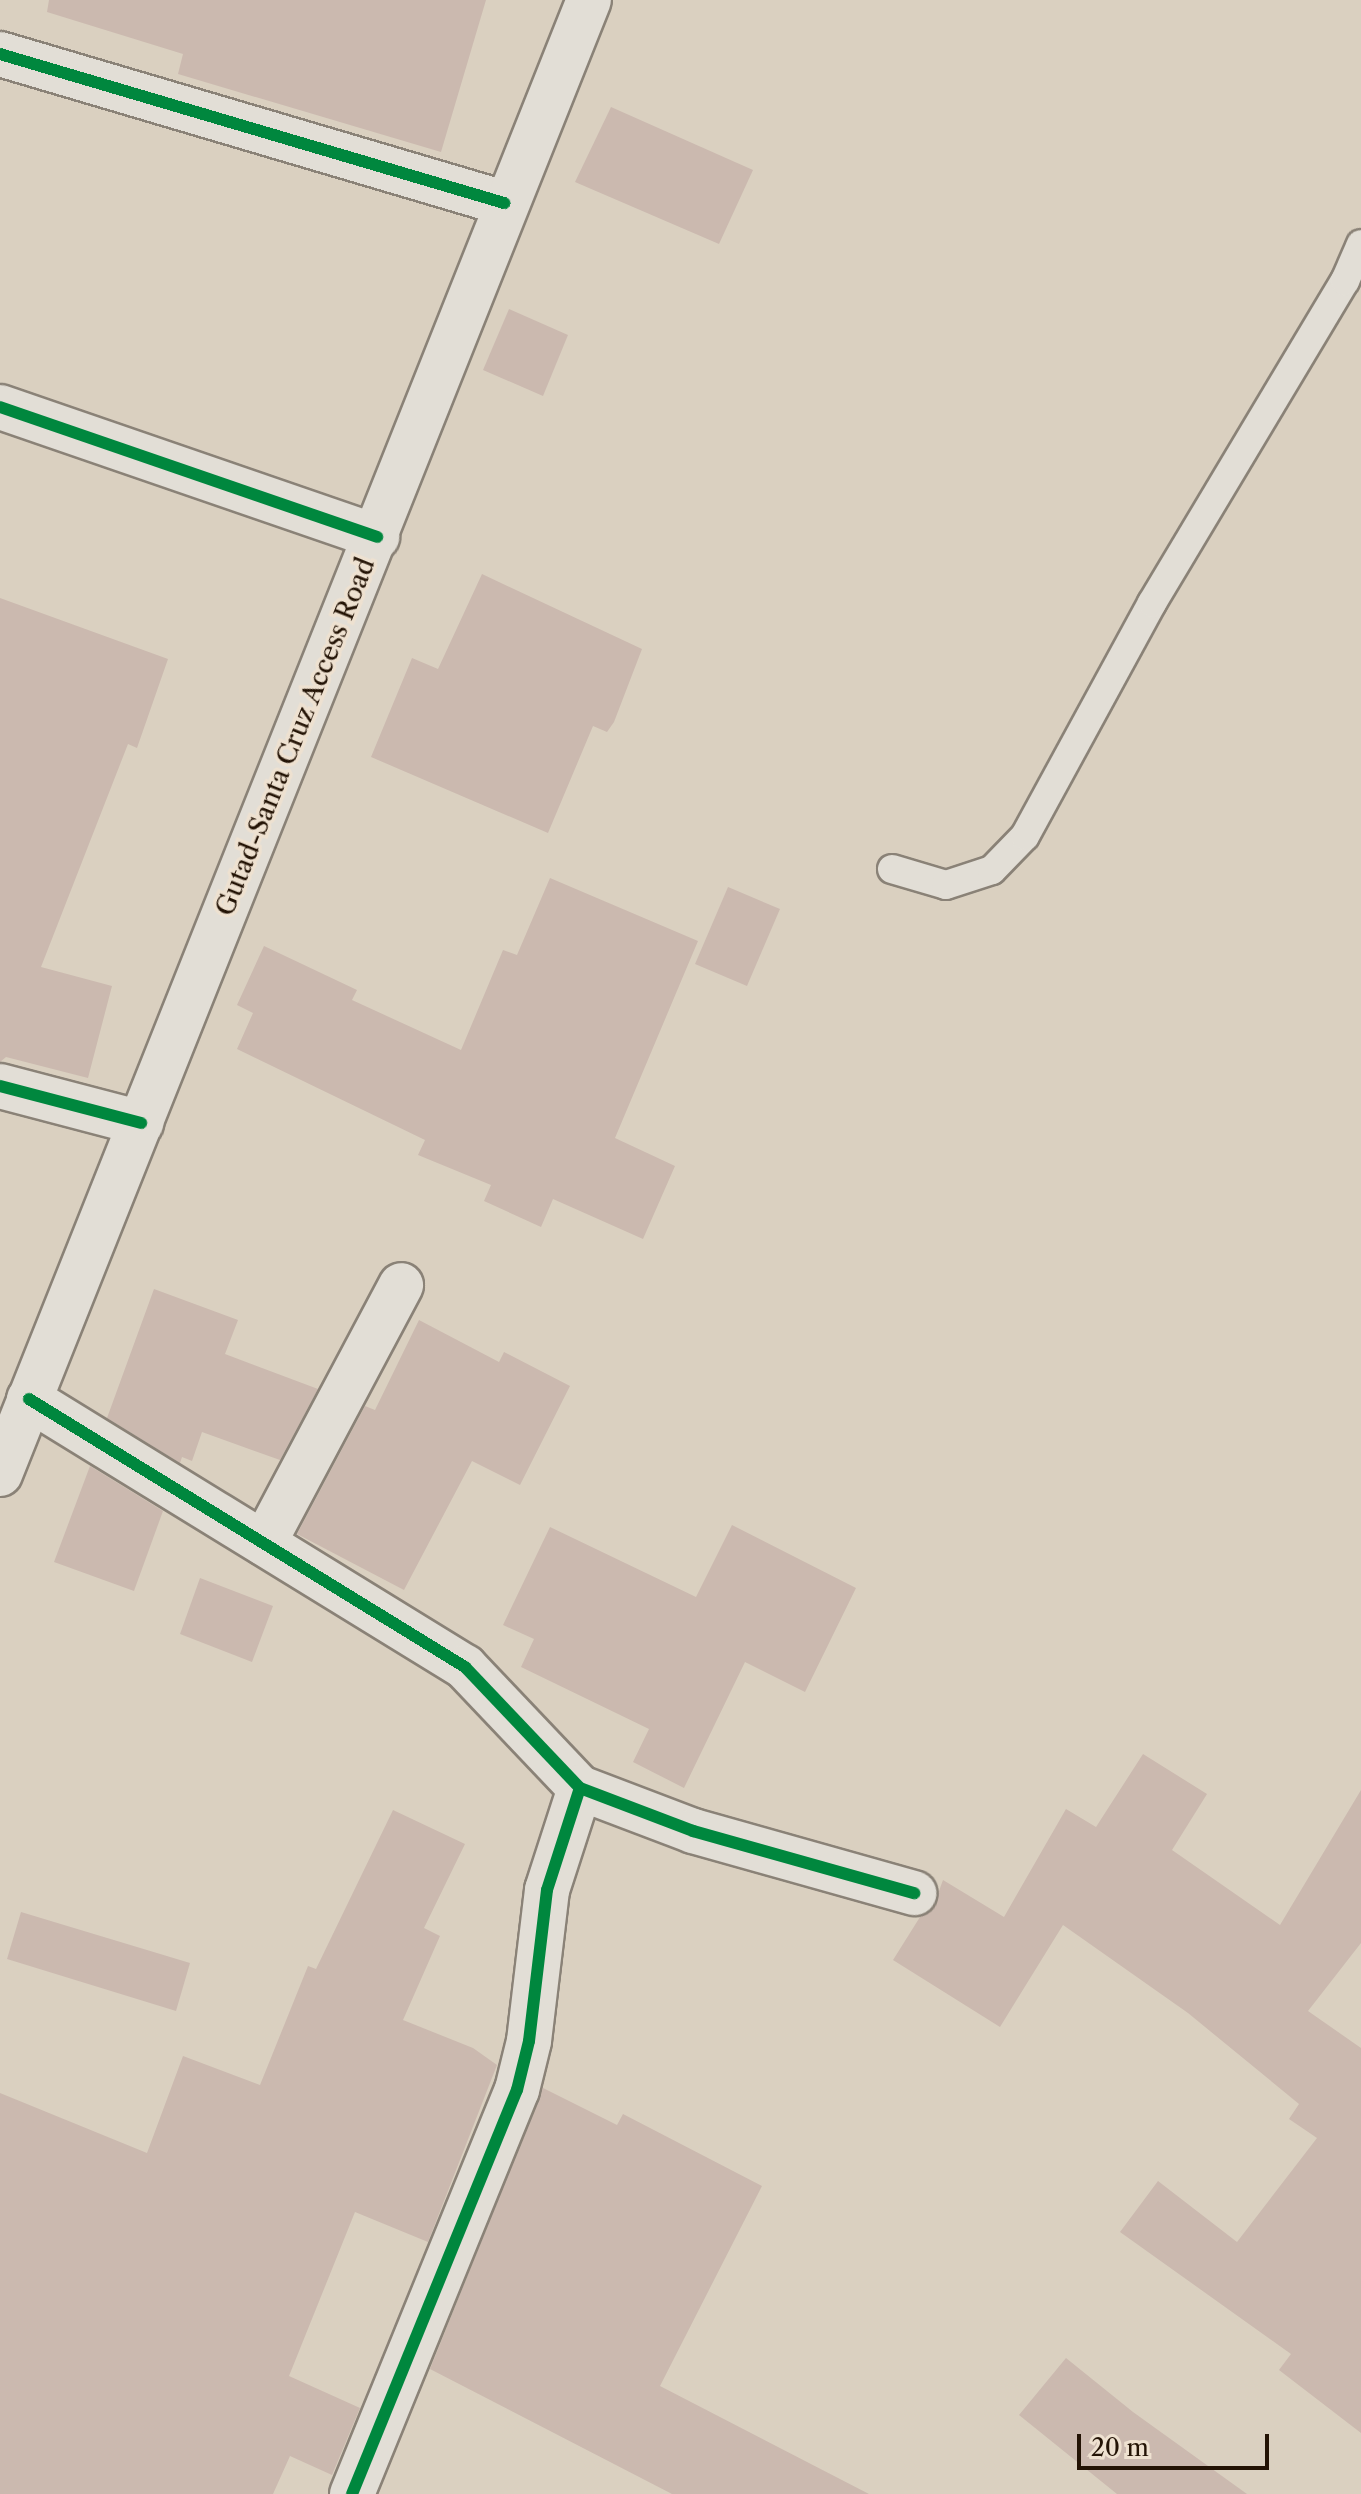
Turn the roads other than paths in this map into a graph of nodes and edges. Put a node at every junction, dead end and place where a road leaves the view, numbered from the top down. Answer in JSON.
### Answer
{"nodes":[{"id":1,"x":589,"y":0,"type":"edge"},
{"id":2,"x":0,"y":54,"type":"edge"},
{"id":3,"x":504,"y":203,"type":"junction"},
{"id":4,"x":1361,"y":244,"type":"edge"},
{"id":5,"x":0,"y":407,"type":"edge"},
{"id":6,"x":377,"y":537,"type":"junction"},
{"id":7,"x":892,"y":869,"type":"dead end"},
{"id":8,"x":0,"y":1086,"type":"edge"},
{"id":9,"x":141,"y":1123,"type":"junction"},
{"id":10,"x":401,"y":1285,"type":"dead end"},
{"id":11,"x":29,"y":1399,"type":"junction"},
{"id":12,"x":0,"y":1474,"type":"edge"},
{"id":13,"x":264,"y":1543,"type":"junction"},
{"id":14,"x":580,"y":1788,"type":"junction"},
{"id":15,"x":914,"y":1893,"type":"dead end"},
{"id":16,"x":352,"y":2494,"type":"edge"}],
"edges":[{"from":1,"to":3,"type":"street","name":"Gutad-Santa Cruz Access Road"},
{"from":2,"to":3,"type":"street"},
{"from":3,"to":6,"type":"street","name":"Gutad-Santa Cruz Access Road"},
{"from":4,"to":7,"type":"lane"},
{"from":5,"to":6,"type":"street"},
{"from":6,"to":9,"type":"street","name":"Gutad-Santa Cruz Access Road"},
{"from":8,"to":9,"type":"street"},
{"from":9,"to":11,"type":"street","name":"Gutad-Santa Cruz Access Road"},
{"from":10,"to":13,"type":"street"},
{"from":11,"to":12,"type":"street","name":"Gutad-Santa Cruz Access Road"},
{"from":11,"to":13,"type":"street"},
{"from":13,"to":14,"type":"street"},
{"from":14,"to":15,"type":"street"},
{"from":14,"to":16,"type":"street"}]}
